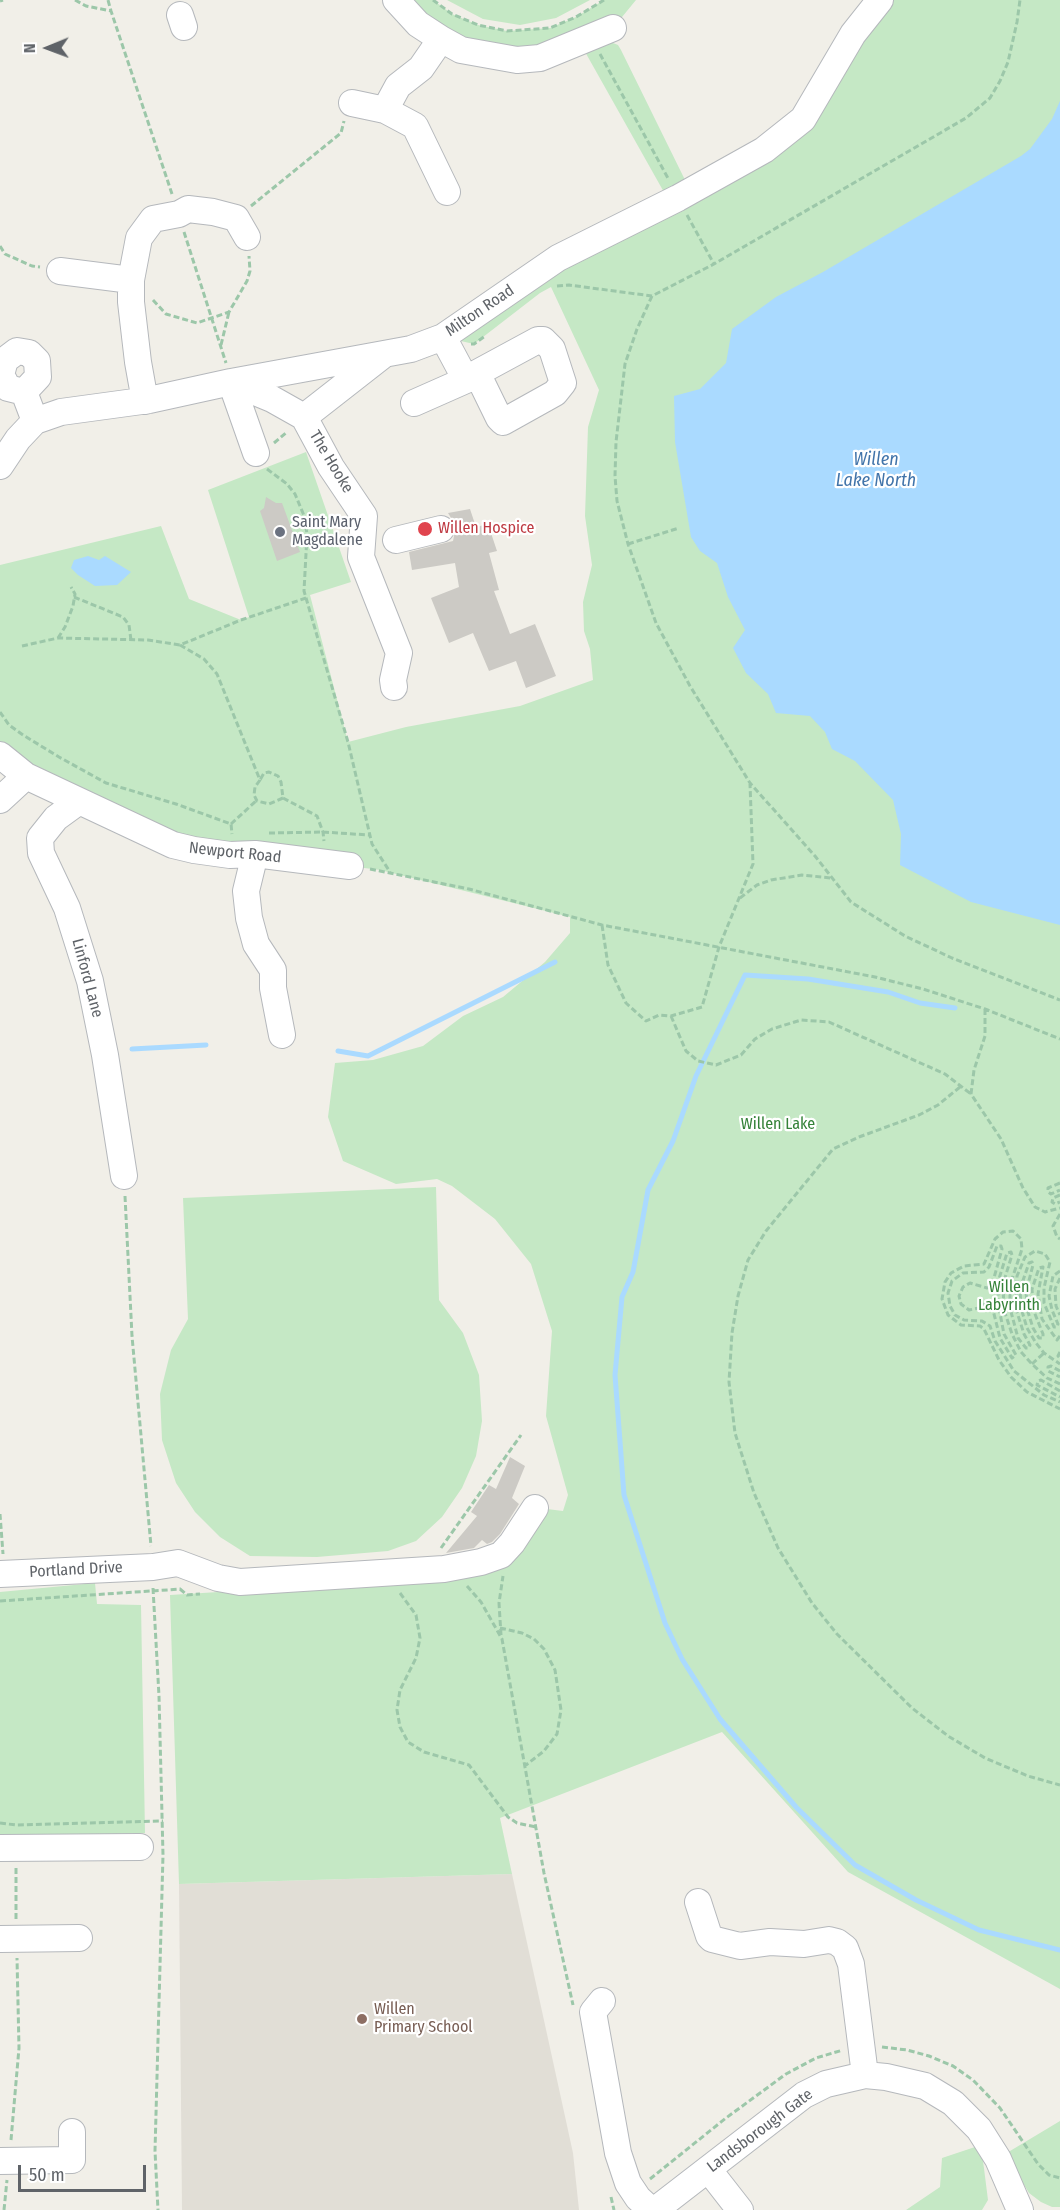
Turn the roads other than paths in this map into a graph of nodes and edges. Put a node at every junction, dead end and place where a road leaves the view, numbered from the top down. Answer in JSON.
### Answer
{"nodes":[{"id":1,"x":396,"y":0,"type":"edge"},
{"id":2,"x":880,"y":0,"type":"edge"},
{"id":3,"x":602,"y":34,"type":"road end"},
{"id":4,"x":441,"y":39,"type":"junction"},
{"id":5,"x":352,"y":103,"type":"road end"},
{"id":6,"x":386,"y":110,"type":"junction"},
{"id":7,"x":447,"y":192,"type":"dead end"},
{"id":8,"x":241,"y":228,"type":"road end"},
{"id":9,"x":60,"y":271,"type":"road end"},
{"id":10,"x":131,"y":280,"type":"junction"},
{"id":11,"x":443,"y":337,"type":"junction"},
{"id":12,"x":386,"y":353,"type":"junction"},
{"id":13,"x":231,"y":382,"type":"junction"},
{"id":14,"x":24,"y":392,"type":"dead end"},
{"id":15,"x":146,"y":401,"type":"junction"},
{"id":16,"x":414,"y":403,"type":"dead end"},
{"id":17,"x":304,"y":417,"type":"junction"},
{"id":18,"x":35,"y":421,"type":"junction"},
{"id":19,"x":257,"y":454,"type":"road end"},
{"id":20,"x":0,"y":466,"type":"edge"},
{"id":21,"x":441,"y":530,"type":"dead end"},
{"id":22,"x":396,"y":540,"type":"dead end"},
{"id":23,"x":394,"y":687,"type":"dead end"},
{"id":24,"x":0,"y":755,"type":"edge"},
{"id":25,"x":26,"y":776,"type":"junction"},
{"id":26,"x":0,"y":800,"type":"edge"},
{"id":27,"x":78,"y":802,"type":"junction"},
{"id":28,"x":261,"y":844,"type":"junction"},
{"id":29,"x":350,"y":866,"type":"road end"},
{"id":30,"x":282,"y":1035,"type":"dead end"},
{"id":31,"x":124,"y":1176,"type":"road end"},
{"id":32,"x":535,"y":1508,"type":"dead end"},
{"id":33,"x":1,"y":1558,"type":"edge"},
{"id":34,"x":140,"y":1847,"type":"dead end"},
{"id":35,"x":8,"y":1848,"type":"edge"},
{"id":36,"x":698,"y":1902,"type":"dead end"},
{"id":37,"x":8,"y":1938,"type":"edge"},
{"id":38,"x":79,"y":1938,"type":"dead end"},
{"id":39,"x":602,"y":2001,"type":"dead end"},
{"id":40,"x":865,"y":2075,"type":"junction"},
{"id":41,"x":72,"y":2132,"type":"dead end"},
{"id":42,"x":5,"y":2162,"type":"edge"},
{"id":43,"x":708,"y":2169,"type":"junction"},
{"id":44,"x":1007,"y":2182,"type":"junction"},
{"id":45,"x":638,"y":2202,"type":"edge"},
{"id":46,"x":740,"y":2210,"type":"edge"},
{"id":47,"x":995,"y":2210,"type":"edge"},
{"id":48,"x":1020,"y":2210,"type":"edge"}],
"edges":[{"from":1,"to":4,"type":"street"},
{"from":2,"to":11,"type":"street","name":"Milton Road"},
{"from":3,"to":4,"type":"street"},
{"from":4,"to":6,"type":"street"},
{"from":5,"to":6,"type":"street"},
{"from":6,"to":7,"type":"street"},
{"from":8,"to":10,"type":"street"},
{"from":9,"to":10,"type":"street"},
{"from":10,"to":15,"type":"street"},
{"from":11,"to":12,"type":"street","name":"Milton Road"},
{"from":11,"to":16,"type":"street"},
{"from":12,"to":13,"type":"street","name":"Milton Road"},
{"from":12,"to":17,"type":"street"},
{"from":13,"to":15,"type":"street","name":"Milton Road"},
{"from":13,"to":17,"type":"street","name":"The Hooke"},
{"from":13,"to":19,"type":"street"},
{"from":14,"to":18,"type":"street"},
{"from":15,"to":18,"type":"street","name":"Milton Road"},
{"from":17,"to":23,"type":"street","name":"The Hooke"},
{"from":18,"to":20,"type":"street"},
{"from":21,"to":22,"type":"street"},
{"from":24,"to":25,"type":"street"},
{"from":25,"to":26,"type":"street"},
{"from":25,"to":27,"type":"street","name":"Newport Road"},
{"from":27,"to":28,"type":"street","name":"Newport Road"},
{"from":27,"to":31,"type":"street","name":"Linford Lane"},
{"from":28,"to":29,"type":"street","name":"Newport Road"},
{"from":28,"to":30,"type":"street"},
{"from":32,"to":33,"type":"street","name":"Portland Drive"},
{"from":34,"to":35,"type":"street"},
{"from":36,"to":40,"type":"street"},
{"from":37,"to":38,"type":"street"},
{"from":39,"to":45,"type":"street"},
{"from":40,"to":43,"type":"street","name":"Landsborough Gate"},
{"from":40,"to":44,"type":"street","name":"Landsborough Gate"},
{"from":41,"to":42,"type":"street"},
{"from":43,"to":45,"type":"street","name":"Landsborough Gate"},
{"from":43,"to":46,"type":"street"},
{"from":44,"to":47,"type":"street"},
{"from":44,"to":48,"type":"street","name":"Landsborough Gate"}]}
